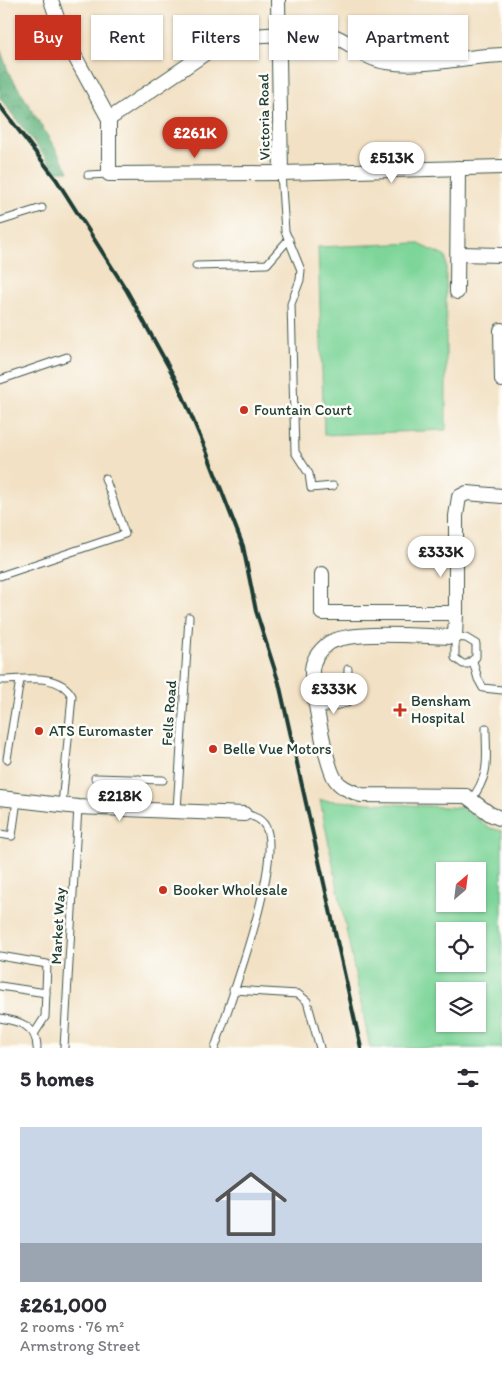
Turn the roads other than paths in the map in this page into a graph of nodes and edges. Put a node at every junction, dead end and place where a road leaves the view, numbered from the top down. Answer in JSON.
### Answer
{"nodes":[{"id":1,"x":51,"y":0,"type":"edge"},
{"id":2,"x":278,"y":0,"type":"edge"},
{"id":3,"x":278,"y":15,"type":"edge"},
{"id":4,"x":269,"y":36,"type":"edge"},
{"id":5,"x":338,"y":39,"type":"edge"},
{"id":6,"x":502,"y":55,"type":"edge"},
{"id":7,"x":279,"y":60,"type":"edge"},
{"id":8,"x":109,"y":119,"type":"junction"},
{"id":9,"x":502,"y":167,"type":"edge"},
{"id":10,"x":458,"y":168,"type":"junction"},
{"id":11,"x":281,"y":173,"type":"junction"},
{"id":12,"x":109,"y":174,"type":"junction"},
{"id":13,"x":88,"y":175,"type":"dead end"},
{"id":14,"x":42,"y":208,"type":"dead end"},
{"id":15,"x":0,"y":221,"type":"edge"},
{"id":16,"x":288,"y":240,"type":"junction"},
{"id":17,"x":458,"y":254,"type":"junction"},
{"id":18,"x":502,"y":255,"type":"edge"},
{"id":19,"x":196,"y":266,"type":"dead end"},
{"id":20,"x":457,"y":292,"type":"dead end"},
{"id":21,"x":501,"y":330,"type":"edge"},
{"id":22,"x":67,"y":357,"type":"dead end"},
{"id":23,"x":0,"y":380,"type":"edge"},
{"id":24,"x":502,"y":380,"type":"edge"},
{"id":25,"x":105,"y":478,"type":"dead end"},
{"id":26,"x":333,"y":486,"type":"dead end"},
{"id":27,"x":502,"y":496,"type":"edge"},
{"id":28,"x":322,"y":574,"type":"dead end"},
{"id":29,"x":0,"y":576,"type":"edge"},
{"id":30,"x":456,"y":613,"type":"junction"},
{"id":31,"x":189,"y":617,"type":"dead end"},
{"id":32,"x":454,"y":637,"type":"junction"},
{"id":33,"x":473,"y":661,"type":"junction"},
{"id":34,"x":348,"y":669,"type":"dead end"},
{"id":35,"x":0,"y":680,"type":"edge"},
{"id":36,"x":20,"y":680,"type":"junction"},
{"id":37,"x":502,"y":690,"type":"edge"},
{"id":38,"x":318,"y":710,"type":"junction"},
{"id":39,"x":486,"y":728,"type":"dead end"},
{"id":40,"x":7,"y":759,"type":"dead end"},
{"id":41,"x":95,"y":778,"type":"dead end"},
{"id":42,"x":139,"y":779,"type":"junction"},
{"id":43,"x":163,"y":780,"type":"dead end"},
{"id":44,"x":0,"y":798,"type":"edge"},
{"id":45,"x":17,"y":800,"type":"junction"},
{"id":46,"x":471,"y":800,"type":"junction"},
{"id":47,"x":62,"y":805,"type":"junction"},
{"id":48,"x":78,"y":806,"type":"junction"},
{"id":49,"x":139,"y":809,"type":"junction"},
{"id":50,"x":177,"y":810,"type":"junction"},
{"id":51,"x":244,"y":814,"type":"joint"},
{"id":52,"x":502,"y":819,"type":"edge"},
{"id":53,"x":0,"y":834,"type":"edge"},
{"id":54,"x":0,"y":956,"type":"edge"},
{"id":55,"x":0,"y":986,"type":"edge"},
{"id":56,"x":233,"y":990,"type":"junction"},
{"id":57,"x":46,"y":994,"type":"junction"},
{"id":58,"x":0,"y":1018,"type":"edge"},
{"id":59,"x":34,"y":1034,"type":"junction"},
{"id":60,"x":37,"y":1048,"type":"edge"},
{"id":61,"x":64,"y":1048,"type":"edge"},
{"id":62,"x":215,"y":1048,"type":"edge"},
{"id":63,"x":320,"y":1048,"type":"edge"}],
"edges":[{"from":1,"to":8,"type":"street"},
{"from":2,"to":3,"type":"street","name":"Victoria Road"},
{"from":4,"to":8,"type":"street"},
{"from":5,"to":6,"type":"street"},
{"from":7,"to":11,"type":"street","name":"Victoria Road"},
{"from":8,"to":12,"type":"street"},
{"from":9,"to":10,"type":"street"},
{"from":10,"to":11,"type":"street"},
{"from":10,"to":17,"type":"street"},
{"from":11,"to":12,"type":"street"},
{"from":11,"to":16,"type":"lane"},
{"from":12,"to":13,"type":"lane"},
{"from":14,"to":15,"type":"lane"},
{"from":16,"to":19,"type":"lane"},
{"from":16,"to":26,"type":"lane"},
{"from":17,"to":18,"type":"street"},
{"from":17,"to":20,"type":"street"},
{"from":21,"to":24,"type":"street"},
{"from":22,"to":23,"type":"lane"},
{"from":25,"to":29,"type":"lane"},
{"from":27,"to":30,"type":"street"},
{"from":28,"to":30,"type":"street"},
{"from":30,"to":32,"type":"street"},
{"from":31,"to":50,"type":"lane","name":"Fells Road"},
{"from":32,"to":33,"type":"lane"},
{"from":32,"to":33,"type":"lane"},
{"from":32,"to":38,"type":"street"},
{"from":33,"to":37,"type":"lane"},
{"from":34,"to":38,"type":"lane"},
{"from":35,"to":36,"type":"lane"},
{"from":36,"to":40,"type":"lane"},
{"from":36,"to":47,"type":"lane"},
{"from":38,"to":46,"type":"street"},
{"from":39,"to":46,"type":"lane"},
{"from":41,"to":42,"type":"lane"},
{"from":42,"to":43,"type":"lane"},
{"from":42,"to":49,"type":"lane"},
{"from":44,"to":45,"type":"street"},
{"from":45,"to":47,"type":"street"},
{"from":45,"to":53,"type":"lane"},
{"from":46,"to":52,"type":"street"},
{"from":47,"to":48,"type":"street"},
{"from":48,"to":49,"type":"street"},
{"from":48,"to":61,"type":"lane","name":"Market Way"},
{"from":49,"to":50,"type":"street"},
{"from":50,"to":51,"type":"street"},
{"from":51,"to":56,"type":"lane"},
{"from":54,"to":57,"type":"lane"},
{"from":55,"to":57,"type":"lane"},
{"from":56,"to":62,"type":"lane"},
{"from":56,"to":63,"type":"lane"},
{"from":57,"to":59,"type":"lane"},
{"from":58,"to":59,"type":"lane"},
{"from":59,"to":60,"type":"lane"}]}
